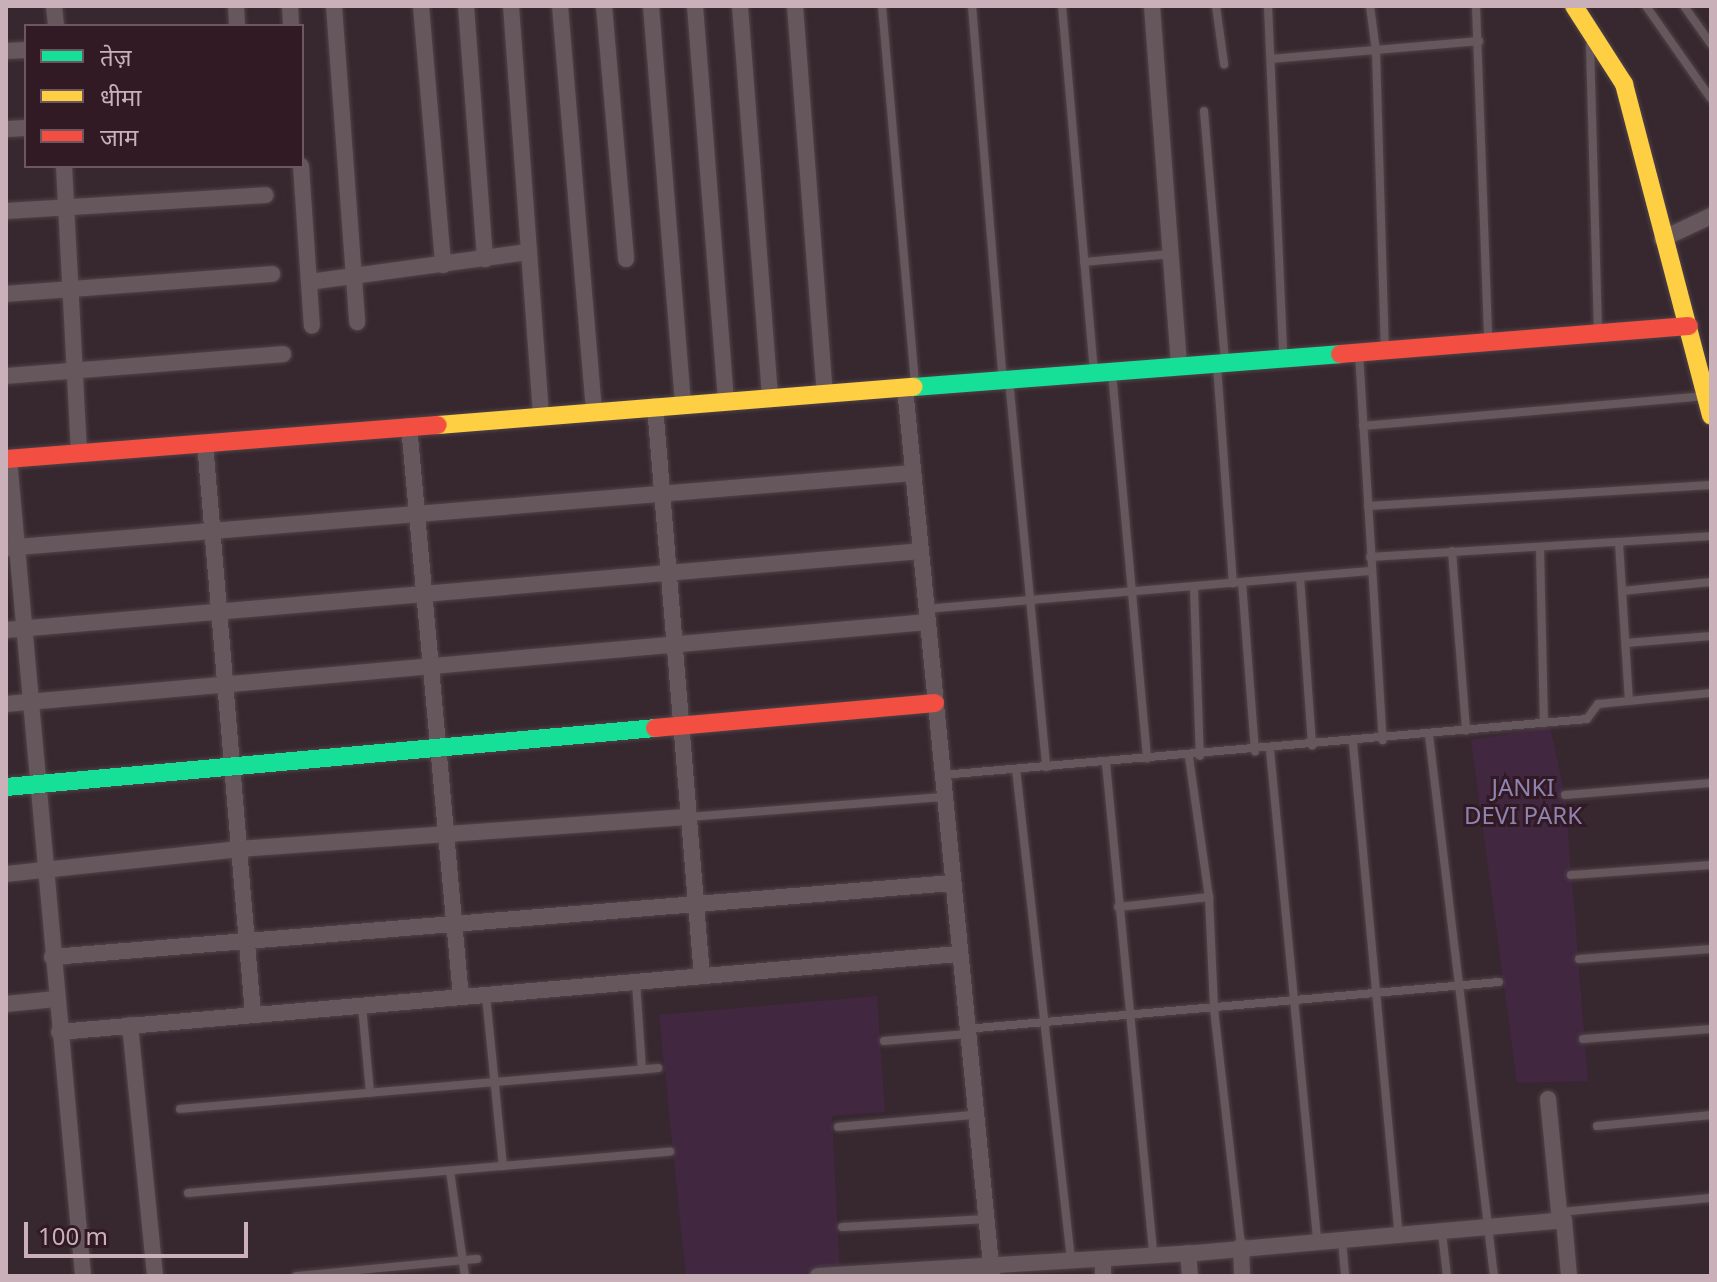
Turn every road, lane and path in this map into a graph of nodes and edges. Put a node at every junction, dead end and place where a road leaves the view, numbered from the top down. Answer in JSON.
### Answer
{"nodes":[{"id":1,"x":334,"y":6,"type":"edge"},
{"id":2,"x":421,"y":6,"type":"edge"},
{"id":3,"x":466,"y":6,"type":"edge"},
{"id":4,"x":511,"y":6,"type":"edge"},
{"id":5,"x":560,"y":6,"type":"edge"},
{"id":6,"x":604,"y":6,"type":"edge"},
{"id":7,"x":651,"y":6,"type":"edge"},
{"id":8,"x":695,"y":6,"type":"edge"},
{"id":9,"x":740,"y":6,"type":"edge"},
{"id":10,"x":795,"y":6,"type":"edge"},
{"id":11,"x":882,"y":6,"type":"edge"},
{"id":12,"x":972,"y":6,"type":"edge"},
{"id":13,"x":1062,"y":6,"type":"edge"},
{"id":14,"x":1152,"y":6,"type":"edge"},
{"id":15,"x":1216,"y":6,"type":"edge"},
{"id":16,"x":1268,"y":6,"type":"edge"},
{"id":17,"x":1370,"y":6,"type":"edge"},
{"id":18,"x":1476,"y":6,"type":"edge"},
{"id":19,"x":1574,"y":6,"type":"edge"},
{"id":20,"x":1646,"y":6,"type":"edge"},
{"id":21,"x":1684,"y":6,"type":"edge"},
{"id":22,"x":1589,"y":34,"type":"junction"},
{"id":23,"x":1479,"y":41,"type":"junction"},
{"id":24,"x":1711,"y":44,"type":"edge"},
{"id":25,"x":1376,"y":51,"type":"junction"},
{"id":26,"x":1271,"y":59,"type":"junction"},
{"id":27,"x":1224,"y":64,"type":"dead end"},
{"id":28,"x":1711,"y":99,"type":"edge"},
{"id":29,"x":1204,"y":111,"type":"dead end"},
{"id":30,"x":64,"y":168,"type":"edge"},
{"id":31,"x":301,"y":168,"type":"edge"},
{"id":32,"x":266,"y":195,"type":"dead end"},
{"id":33,"x":66,"y":207,"type":"junction"},
{"id":34,"x":6,"y":211,"type":"edge"},
{"id":35,"x":1711,"y":216,"type":"edge"},
{"id":36,"x":1662,"y":239,"type":"junction"},
{"id":37,"x":529,"y":252,"type":"junction"},
{"id":38,"x":1170,"y":254,"type":"junction"},
{"id":39,"x":485,"y":259,"type":"junction"},
{"id":40,"x":626,"y":259,"type":"dead end"},
{"id":41,"x":1084,"y":262,"type":"junction"},
{"id":42,"x":443,"y":265,"type":"junction"},
{"id":43,"x":272,"y":274,"type":"dead end"},
{"id":44,"x":354,"y":278,"type":"junction"},
{"id":45,"x":309,"y":282,"type":"junction"},
{"id":46,"x":70,"y":290,"type":"junction"},
{"id":47,"x":6,"y":294,"type":"edge"},
{"id":48,"x":357,"y":322,"type":"dead end"},
{"id":49,"x":312,"y":326,"type":"dead end"},
{"id":50,"x":1689,"y":326,"type":"junction"},
{"id":51,"x":1598,"y":332,"type":"junction"},
{"id":52,"x":1488,"y":341,"type":"junction"},
{"id":53,"x":1385,"y":348,"type":"junction"},
{"id":54,"x":1359,"y":350,"type":"junction"},
{"id":55,"x":283,"y":354,"type":"dead end"},
{"id":56,"x":1284,"y":356,"type":"junction"},
{"id":57,"x":1221,"y":361,"type":"junction"},
{"id":58,"x":1179,"y":365,"type":"junction"},
{"id":59,"x":1103,"y":371,"type":"junction"},
{"id":60,"x":74,"y":372,"type":"junction"},
{"id":61,"x":6,"y":376,"type":"edge"},
{"id":62,"x":1006,"y":380,"type":"junction"},
{"id":63,"x":910,"y":388,"type":"junction"},
{"id":64,"x":825,"y":394,"type":"junction"},
{"id":65,"x":1706,"y":396,"type":"junction"},
{"id":66,"x":770,"y":398,"type":"junction"},
{"id":67,"x":726,"y":401,"type":"junction"},
{"id":68,"x":683,"y":404,"type":"junction"},
{"id":69,"x":655,"y":406,"type":"junction"},
{"id":70,"x":594,"y":411,"type":"junction"},
{"id":71,"x":541,"y":415,"type":"junction"},
{"id":72,"x":1711,"y":416,"type":"edge"},
{"id":73,"x":409,"y":426,"type":"junction"},
{"id":74,"x":1363,"y":426,"type":"junction"},
{"id":75,"x":205,"y":443,"type":"junction"},
{"id":76,"x":79,"y":454,"type":"junction"},
{"id":77,"x":8,"y":459,"type":"edge"},
{"id":78,"x":913,"y":473,"type":"junction"},
{"id":79,"x":1711,"y":485,"type":"edge"},
{"id":80,"x":663,"y":494,"type":"junction"},
{"id":81,"x":1368,"y":506,"type":"junction"},
{"id":82,"x":417,"y":514,"type":"junction"},
{"id":83,"x":212,"y":531,"type":"junction"},
{"id":84,"x":1711,"y":536,"type":"edge"},
{"id":85,"x":1619,"y":543,"type":"junction"},
{"id":86,"x":11,"y":548,"type":"edge"},
{"id":87,"x":1540,"y":549,"type":"junction"},
{"id":88,"x":921,"y":551,"type":"junction"},
{"id":89,"x":1452,"y":551,"type":"junction"},
{"id":90,"x":1370,"y":557,"type":"junction"},
{"id":91,"x":1371,"y":571,"type":"junction"},
{"id":92,"x":669,"y":572,"type":"junction"},
{"id":93,"x":1300,"y":577,"type":"junction"},
{"id":94,"x":1238,"y":582,"type":"junction"},
{"id":95,"x":1711,"y":582,"type":"edge"},
{"id":96,"x":1194,"y":588,"type":"junction"},
{"id":97,"x":1131,"y":591,"type":"junction"},
{"id":98,"x":1622,"y":591,"type":"junction"},
{"id":99,"x":424,"y":594,"type":"junction"},
{"id":100,"x":1029,"y":600,"type":"junction"},
{"id":101,"x":219,"y":611,"type":"junction"},
{"id":102,"x":926,"y":615,"type":"junction"},
{"id":103,"x":24,"y":628,"type":"junction"},
{"id":104,"x":6,"y":630,"type":"edge"},
{"id":105,"x":1711,"y":636,"type":"edge"},
{"id":106,"x":1626,"y":643,"type":"junction"},
{"id":107,"x":675,"y":644,"type":"junction"},
{"id":108,"x":431,"y":666,"type":"junction"},
{"id":109,"x":225,"y":684,"type":"junction"},
{"id":110,"x":1711,"y":693,"type":"edge"},
{"id":111,"x":30,"y":701,"type":"junction"},
{"id":112,"x":1629,"y":701,"type":"junction"},
{"id":113,"x":935,"y":703,"type":"junction"},
{"id":114,"x":6,"y":704,"type":"edge"},
{"id":115,"x":1544,"y":720,"type":"junction"},
{"id":116,"x":682,"y":726,"type":"junction"},
{"id":117,"x":1466,"y":730,"type":"junction"},
{"id":118,"x":1429,"y":735,"type":"junction"},
{"id":119,"x":1383,"y":740,"type":"junction"},
{"id":120,"x":1353,"y":743,"type":"junction"},
{"id":121,"x":1312,"y":746,"type":"junction"},
{"id":122,"x":437,"y":747,"type":"junction"},
{"id":123,"x":1270,"y":750,"type":"junction"},
{"id":124,"x":1255,"y":752,"type":"junction"},
{"id":125,"x":1200,"y":756,"type":"junction"},
{"id":126,"x":1189,"y":757,"type":"junction"},
{"id":127,"x":1147,"y":758,"type":"junction"},
{"id":128,"x":1106,"y":763,"type":"junction"},
{"id":129,"x":232,"y":766,"type":"junction"},
{"id":130,"x":1046,"y":767,"type":"junction"},
{"id":131,"x":1016,"y":769,"type":"junction"},
{"id":132,"x":942,"y":775,"type":"junction"},
{"id":133,"x":39,"y":783,"type":"junction"},
{"id":134,"x":1711,"y":783,"type":"edge"},
{"id":135,"x":6,"y":787,"type":"edge"},
{"id":136,"x":1565,"y":795,"type":"dead end"},
{"id":137,"x":944,"y":797,"type":"junction"},
{"id":138,"x":689,"y":817,"type":"junction"},
{"id":139,"x":445,"y":833,"type":"junction"},
{"id":140,"x":239,"y":849,"type":"junction"},
{"id":141,"x":1711,"y":865,"type":"edge"},
{"id":142,"x":45,"y":870,"type":"junction"},
{"id":143,"x":6,"y":874,"type":"edge"},
{"id":144,"x":1571,"y":875,"type":"dead end"},
{"id":145,"x":952,"y":883,"type":"junction"},
{"id":146,"x":1209,"y":897,"type":"junction"},
{"id":147,"x":696,"y":903,"type":"junction"},
{"id":148,"x":1118,"y":907,"type":"junction"},
{"id":149,"x":453,"y":923,"type":"junction"},
{"id":150,"x":246,"y":940,"type":"junction"},
{"id":151,"x":1711,"y":949,"type":"edge"},
{"id":152,"x":958,"y":954,"type":"junction"},
{"id":153,"x":52,"y":957,"type":"junction"},
{"id":154,"x":1579,"y":959,"type":"dead end"},
{"id":155,"x":702,"y":976,"type":"junction"},
{"id":156,"x":636,"y":982,"type":"junction"},
{"id":157,"x":1499,"y":982,"type":"dead end"},
{"id":158,"x":1459,"y":989,"type":"junction"},
{"id":159,"x":486,"y":995,"type":"junction"},
{"id":160,"x":1374,"y":996,"type":"junction"},
{"id":161,"x":461,"y":997,"type":"junction"},
{"id":162,"x":56,"y":999,"type":"junction"},
{"id":163,"x":1298,"y":1002,"type":"junction"},
{"id":164,"x":6,"y":1004,"type":"edge"},
{"id":165,"x":362,"y":1006,"type":"junction"},
{"id":166,"x":1214,"y":1009,"type":"junction"},
{"id":167,"x":253,"y":1015,"type":"junction"},
{"id":168,"x":1128,"y":1015,"type":"junction"},
{"id":169,"x":1045,"y":1022,"type":"junction"},
{"id":170,"x":130,"y":1025,"type":"junction"},
{"id":171,"x":1711,"y":1029,"type":"edge"},
{"id":172,"x":59,"y":1032,"type":"junction"},
{"id":173,"x":966,"y":1032,"type":"junction"},
{"id":174,"x":1583,"y":1039,"type":"dead end"},
{"id":175,"x":884,"y":1041,"type":"dead end"},
{"id":176,"x":658,"y":1068,"type":"dead end"},
{"id":177,"x":642,"y":1070,"type":"junction"},
{"id":178,"x":495,"y":1082,"type":"junction"},
{"id":179,"x":370,"y":1093,"type":"junction"},
{"id":180,"x":1548,"y":1099,"type":"dead end"},
{"id":181,"x":180,"y":1109,"type":"dead end"},
{"id":182,"x":973,"y":1115,"type":"junction"},
{"id":183,"x":1711,"y":1115,"type":"edge"},
{"id":184,"x":1597,"y":1126,"type":"dead end"},
{"id":185,"x":838,"y":1127,"type":"dead end"},
{"id":186,"x":670,"y":1152,"type":"dead end"},
{"id":187,"x":503,"y":1166,"type":"junction"},
{"id":188,"x":450,"y":1171,"type":"junction"},
{"id":189,"x":188,"y":1193,"type":"dead end"},
{"id":190,"x":1711,"y":1198,"type":"edge"},
{"id":191,"x":1562,"y":1216,"type":"junction"},
{"id":192,"x":983,"y":1219,"type":"junction"},
{"id":193,"x":842,"y":1227,"type":"dead end"},
{"id":194,"x":1489,"y":1228,"type":"junction"},
{"id":195,"x":1442,"y":1233,"type":"junction"},
{"id":196,"x":1399,"y":1236,"type":"junction"},
{"id":197,"x":1342,"y":1240,"type":"junction"},
{"id":198,"x":1317,"y":1242,"type":"junction"},
{"id":199,"x":1241,"y":1246,"type":"junction"},
{"id":200,"x":1188,"y":1253,"type":"junction"},
{"id":201,"x":1153,"y":1254,"type":"junction"},
{"id":202,"x":477,"y":1259,"type":"dead end"},
{"id":203,"x":1071,"y":1260,"type":"junction"},
{"id":204,"x":461,"y":1261,"type":"junction"},
{"id":205,"x":1103,"y":1268,"type":"edge"},
{"id":206,"x":1048,"y":1269,"type":"edge"},
{"id":207,"x":991,"y":1270,"type":"edge"},
{"id":208,"x":883,"y":1274,"type":"edge"},
{"id":209,"x":83,"y":1276,"type":"edge"},
{"id":210,"x":155,"y":1276,"type":"edge"},
{"id":211,"x":296,"y":1276,"type":"edge"},
{"id":212,"x":465,"y":1276,"type":"edge"},
{"id":213,"x":818,"y":1276,"type":"edge"},
{"id":214,"x":833,"y":1276,"type":"edge"},
{"id":215,"x":1190,"y":1276,"type":"edge"},
{"id":216,"x":1242,"y":1276,"type":"edge"},
{"id":217,"x":1345,"y":1276,"type":"edge"},
{"id":218,"x":1447,"y":1276,"type":"edge"},
{"id":219,"x":1494,"y":1276,"type":"edge"},
{"id":220,"x":1569,"y":1276,"type":"edge"}],
"edges":[{"from":1,"to":44,"type":"street"},
{"from":2,"to":42,"type":"street"},
{"from":3,"to":39,"type":"street"},
{"from":4,"to":37,"type":"street"},
{"from":5,"to":70,"type":"street"},
{"from":6,"to":40,"type":"street"},
{"from":7,"to":68,"type":"street"},
{"from":8,"to":67,"type":"street"},
{"from":9,"to":66,"type":"street"},
{"from":10,"to":64,"type":"street"},
{"from":11,"to":63,"type":"lane"},
{"from":12,"to":62,"type":"lane"},
{"from":13,"to":41,"type":"lane"},
{"from":14,"to":38,"type":"street"},
{"from":15,"to":27,"type":"lane"},
{"from":16,"to":26,"type":"lane"},
{"from":17,"to":25,"type":"lane"},
{"from":18,"to":23,"type":"lane"},
{"from":19,"to":22,"type":"street"},
{"from":20,"to":28,"type":"lane"},
{"from":21,"to":24,"type":"lane"},
{"from":22,"to":36,"type":"street"},
{"from":22,"to":51,"type":"lane"},
{"from":23,"to":25,"type":"lane"},
{"from":23,"to":52,"type":"lane"},
{"from":25,"to":26,"type":"lane"},
{"from":25,"to":53,"type":"lane"},
{"from":26,"to":56,"type":"lane"},
{"from":29,"to":57,"type":"lane"},
{"from":30,"to":33,"type":"street"},
{"from":31,"to":45,"type":"street"},
{"from":32,"to":33,"type":"street"},
{"from":33,"to":34,"type":"street"},
{"from":33,"to":46,"type":"street"},
{"from":35,"to":36,"type":"street"},
{"from":36,"to":50,"type":"street"},
{"from":37,"to":39,"type":"street"},
{"from":37,"to":71,"type":"street"},
{"from":38,"to":41,"type":"lane"},
{"from":38,"to":58,"type":"street"},
{"from":39,"to":42,"type":"street"},
{"from":41,"to":59,"type":"lane"},
{"from":42,"to":44,"type":"street"},
{"from":43,"to":46,"type":"street"},
{"from":44,"to":45,"type":"street"},
{"from":44,"to":48,"type":"street"},
{"from":45,"to":49,"type":"street"},
{"from":46,"to":47,"type":"street"},
{"from":46,"to":60,"type":"street"},
{"from":50,"to":51,"type":"street"},
{"from":50,"to":65,"type":"street"},
{"from":51,"to":52,"type":"street"},
{"from":52,"to":53,"type":"street"},
{"from":53,"to":54,"type":"street"},
{"from":54,"to":56,"type":"street"},
{"from":54,"to":74,"type":"lane"},
{"from":55,"to":60,"type":"street"},
{"from":56,"to":57,"type":"street"},
{"from":57,"to":58,"type":"street"},
{"from":57,"to":94,"type":"lane"},
{"from":58,"to":59,"type":"street"},
{"from":59,"to":62,"type":"street"},
{"from":59,"to":97,"type":"lane"},
{"from":60,"to":61,"type":"street"},
{"from":60,"to":76,"type":"street"},
{"from":62,"to":63,"type":"street"},
{"from":62,"to":100,"type":"lane"},
{"from":63,"to":64,"type":"street"},
{"from":63,"to":78,"type":"street"},
{"from":64,"to":66,"type":"street"},
{"from":65,"to":72,"type":"street"},
{"from":65,"to":74,"type":"lane"},
{"from":66,"to":67,"type":"street"},
{"from":67,"to":68,"type":"street"},
{"from":68,"to":69,"type":"street"},
{"from":69,"to":70,"type":"street"},
{"from":69,"to":80,"type":"street"},
{"from":70,"to":71,"type":"street"},
{"from":71,"to":73,"type":"street"},
{"from":73,"to":75,"type":"street"},
{"from":73,"to":82,"type":"street"},
{"from":74,"to":81,"type":"lane"},
{"from":75,"to":76,"type":"street"},
{"from":75,"to":83,"type":"street"},
{"from":76,"to":77,"type":"street"},
{"from":77,"to":86,"type":"street"},
{"from":78,"to":80,"type":"street"},
{"from":78,"to":88,"type":"street"},
{"from":79,"to":81,"type":"lane"},
{"from":80,"to":82,"type":"street"},
{"from":80,"to":92,"type":"street"},
{"from":81,"to":90,"type":"lane"},
{"from":82,"to":83,"type":"street"},
{"from":82,"to":99,"type":"street"},
{"from":83,"to":86,"type":"street"},
{"from":83,"to":101,"type":"street"},
{"from":84,"to":85,"type":"lane"},
{"from":85,"to":87,"type":"lane"},
{"from":85,"to":98,"type":"lane"},
{"from":86,"to":103,"type":"street"},
{"from":87,"to":89,"type":"lane"},
{"from":87,"to":115,"type":"lane"},
{"from":88,"to":92,"type":"street"},
{"from":88,"to":102,"type":"street"},
{"from":89,"to":90,"type":"lane"},
{"from":89,"to":117,"type":"lane"},
{"from":90,"to":91,"type":"lane"},
{"from":91,"to":93,"type":"lane"},
{"from":91,"to":119,"type":"lane"},
{"from":92,"to":99,"type":"street"},
{"from":92,"to":107,"type":"street"},
{"from":93,"to":94,"type":"lane"},
{"from":93,"to":121,"type":"lane"},
{"from":94,"to":96,"type":"lane"},
{"from":94,"to":124,"type":"lane"},
{"from":95,"to":98,"type":"lane"},
{"from":96,"to":97,"type":"lane"},
{"from":96,"to":125,"type":"lane"},
{"from":97,"to":100,"type":"lane"},
{"from":97,"to":127,"type":"lane"},
{"from":98,"to":106,"type":"lane"},
{"from":99,"to":101,"type":"street"},
{"from":99,"to":108,"type":"street"},
{"from":100,"to":102,"type":"lane"},
{"from":100,"to":130,"type":"lane"},
{"from":101,"to":103,"type":"street"},
{"from":101,"to":109,"type":"street"},
{"from":102,"to":107,"type":"street"},
{"from":102,"to":113,"type":"street"},
{"from":103,"to":104,"type":"street"},
{"from":103,"to":111,"type":"street"},
{"from":105,"to":106,"type":"lane"},
{"from":106,"to":112,"type":"lane"},
{"from":107,"to":108,"type":"street"},
{"from":107,"to":116,"type":"street"},
{"from":108,"to":109,"type":"street"},
{"from":108,"to":122,"type":"street"},
{"from":109,"to":111,"type":"street"},
{"from":109,"to":129,"type":"street"},
{"from":110,"to":112,"type":"lane"},
{"from":111,"to":114,"type":"street"},
{"from":111,"to":133,"type":"street"},
{"from":112,"to":115,"type":"lane"},
{"from":113,"to":116,"type":"street"},
{"from":113,"to":132,"type":"street"},
{"from":115,"to":117,"type":"lane"},
{"from":116,"to":122,"type":"street"},
{"from":116,"to":138,"type":"street"},
{"from":117,"to":118,"type":"lane"},
{"from":118,"to":119,"type":"lane"},
{"from":118,"to":158,"type":"lane"},
{"from":119,"to":120,"type":"lane"},
{"from":120,"to":121,"type":"lane"},
{"from":120,"to":160,"type":"lane"},
{"from":121,"to":123,"type":"lane"},
{"from":122,"to":129,"type":"street"},
{"from":122,"to":139,"type":"street"},
{"from":123,"to":124,"type":"lane"},
{"from":123,"to":163,"type":"lane"},
{"from":124,"to":125,"type":"lane"},
{"from":125,"to":126,"type":"lane"},
{"from":126,"to":127,"type":"lane"},
{"from":126,"to":146,"type":"lane"},
{"from":127,"to":128,"type":"lane"},
{"from":128,"to":130,"type":"lane"},
{"from":128,"to":148,"type":"lane"},
{"from":129,"to":133,"type":"street"},
{"from":129,"to":140,"type":"street"},
{"from":130,"to":131,"type":"lane"},
{"from":131,"to":132,"type":"lane"},
{"from":131,"to":169,"type":"lane"},
{"from":132,"to":137,"type":"street"},
{"from":133,"to":135,"type":"street"},
{"from":133,"to":142,"type":"street"},
{"from":134,"to":136,"type":"lane"},
{"from":137,"to":138,"type":"lane"},
{"from":137,"to":145,"type":"street"},
{"from":138,"to":139,"type":"street"},
{"from":138,"to":147,"type":"street"},
{"from":139,"to":140,"type":"street"},
{"from":139,"to":149,"type":"street"},
{"from":140,"to":142,"type":"street"},
{"from":140,"to":150,"type":"street"},
{"from":141,"to":144,"type":"lane"},
{"from":142,"to":143,"type":"street"},
{"from":142,"to":153,"type":"street"},
{"from":145,"to":147,"type":"street"},
{"from":145,"to":152,"type":"street"},
{"from":146,"to":148,"type":"lane"},
{"from":146,"to":166,"type":"lane"},
{"from":147,"to":149,"type":"street"},
{"from":147,"to":155,"type":"street"},
{"from":148,"to":168,"type":"lane"},
{"from":149,"to":150,"type":"street"},
{"from":149,"to":161,"type":"street"},
{"from":150,"to":153,"type":"street"},
{"from":150,"to":167,"type":"street"},
{"from":151,"to":154,"type":"lane"},
{"from":152,"to":155,"type":"street"},
{"from":152,"to":173,"type":"street"},
{"from":153,"to":162,"type":"street"},
{"from":155,"to":156,"type":"street"},
{"from":156,"to":159,"type":"street"},
{"from":156,"to":177,"type":"lane"},
{"from":157,"to":158,"type":"lane"},
{"from":158,"to":160,"type":"lane"},
{"from":158,"to":194,"type":"lane"},
{"from":159,"to":161,"type":"street"},
{"from":159,"to":178,"type":"lane"},
{"from":160,"to":163,"type":"lane"},
{"from":160,"to":196,"type":"lane"},
{"from":161,"to":165,"type":"street"},
{"from":162,"to":164,"type":"street"},
{"from":162,"to":172,"type":"street"},
{"from":163,"to":166,"type":"lane"},
{"from":163,"to":198,"type":"lane"},
{"from":165,"to":167,"type":"street"},
{"from":165,"to":179,"type":"lane"},
{"from":166,"to":168,"type":"lane"},
{"from":166,"to":199,"type":"lane"},
{"from":167,"to":170,"type":"street"},
{"from":168,"to":169,"type":"lane"},
{"from":168,"to":201,"type":"lane"},
{"from":169,"to":173,"type":"lane"},
{"from":169,"to":203,"type":"lane"},
{"from":170,"to":172,"type":"street"},
{"from":170,"to":210,"type":"street"},
{"from":171,"to":174,"type":"lane"},
{"from":172,"to":209,"type":"street"},
{"from":173,"to":175,"type":"lane"},
{"from":173,"to":182,"type":"street"},
{"from":176,"to":177,"type":"lane"},
{"from":177,"to":178,"type":"lane"},
{"from":178,"to":179,"type":"lane"},
{"from":178,"to":187,"type":"lane"},
{"from":179,"to":181,"type":"lane"},
{"from":180,"to":191,"type":"street"},
{"from":182,"to":185,"type":"lane"},
{"from":182,"to":192,"type":"street"},
{"from":183,"to":184,"type":"lane"},
{"from":186,"to":187,"type":"lane"},
{"from":187,"to":188,"type":"lane"},
{"from":188,"to":189,"type":"lane"},
{"from":188,"to":204,"type":"lane"},
{"from":190,"to":191,"type":"lane"},
{"from":191,"to":194,"type":"street"},
{"from":191,"to":220,"type":"street"},
{"from":192,"to":193,"type":"lane"},
{"from":192,"to":207,"type":"street"},
{"from":194,"to":195,"type":"street"},
{"from":194,"to":219,"type":"lane"},
{"from":195,"to":196,"type":"street"},
{"from":195,"to":218,"type":"lane"},
{"from":196,"to":197,"type":"street"},
{"from":197,"to":198,"type":"street"},
{"from":197,"to":217,"type":"lane"},
{"from":198,"to":199,"type":"street"},
{"from":199,"to":200,"type":"street"},
{"from":199,"to":216,"type":"street"},
{"from":200,"to":201,"type":"street"},
{"from":200,"to":215,"type":"street"},
{"from":201,"to":205,"type":"street"},
{"from":202,"to":204,"type":"lane"},
{"from":203,"to":205,"type":"street"},
{"from":203,"to":206,"type":"street"},
{"from":204,"to":211,"type":"lane"},
{"from":204,"to":212,"type":"lane"},
{"from":206,"to":207,"type":"street"},
{"from":207,"to":208,"type":"street"},
{"from":208,"to":214,"type":"street"},
{"from":213,"to":214,"type":"street"}]}
